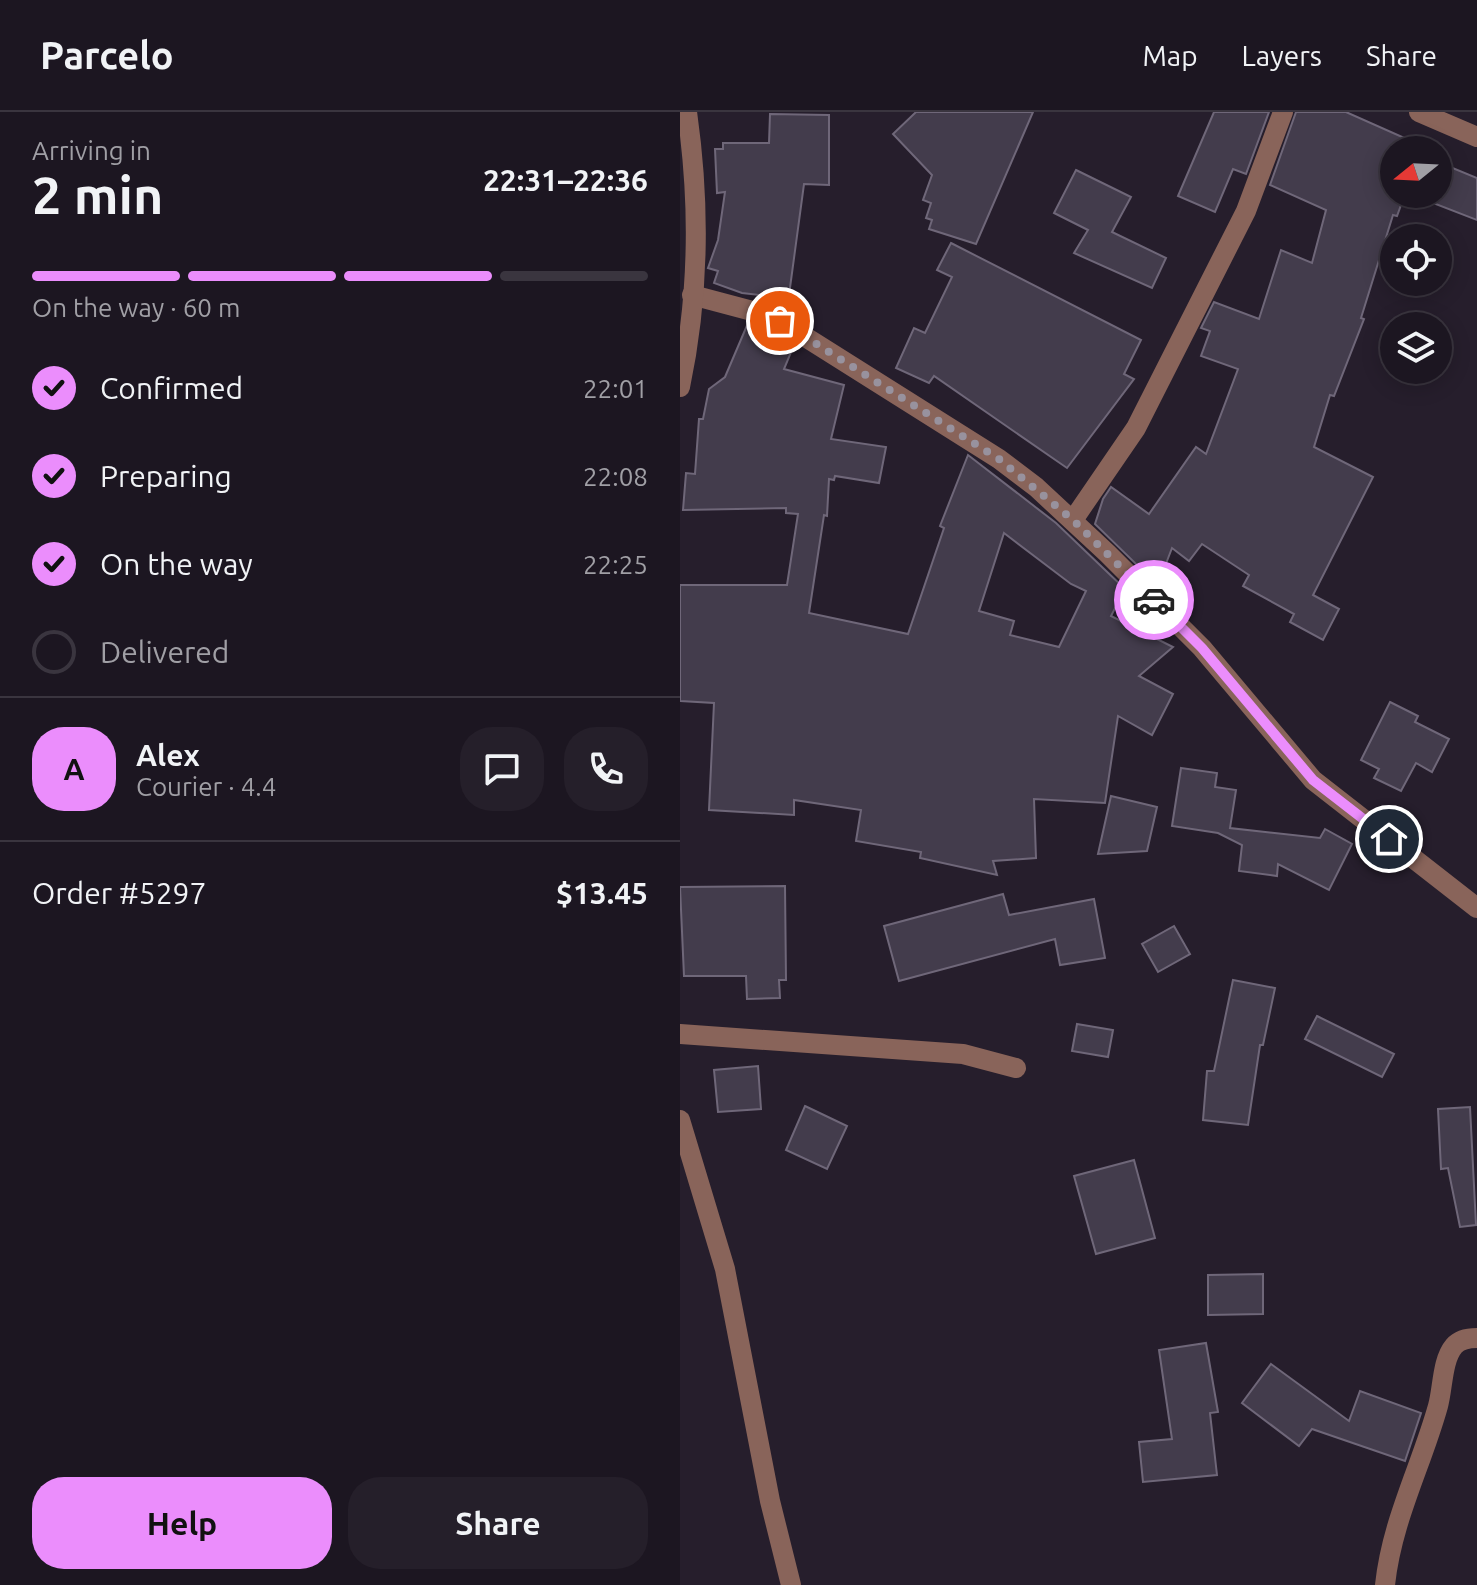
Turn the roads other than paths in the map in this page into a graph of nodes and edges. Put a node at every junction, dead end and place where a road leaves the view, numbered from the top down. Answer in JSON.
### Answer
{"nodes":[{"id":1,"x":687,"y":112,"type":"edge"},
{"id":2,"x":1283,"y":112,"type":"edge"},
{"id":3,"x":1419,"y":112,"type":"edge"},
{"id":4,"x":1477,"y":137,"type":"edge"},
{"id":5,"x":692,"y":295,"type":"junction"},
{"id":6,"x":680,"y":387,"type":"edge"},
{"id":7,"x":1073,"y":520,"type":"junction"},
{"id":8,"x":1477,"y":908,"type":"edge"},
{"id":9,"x":680,"y":1034,"type":"edge"},
{"id":10,"x":1016,"y":1068,"type":"dead end"},
{"id":11,"x":680,"y":1120,"type":"edge"},
{"id":12,"x":1477,"y":1338,"type":"edge"},
{"id":13,"x":791,"y":1585,"type":"edge"},
{"id":14,"x":1385,"y":1585,"type":"edge"}],
"edges":[{"from":1,"to":5,"type":"street"},
{"from":2,"to":7,"type":"street"},
{"from":3,"to":4,"type":"street"},
{"from":5,"to":6,"type":"street"},
{"from":5,"to":7,"type":"street"},
{"from":7,"to":8,"type":"street"},
{"from":9,"to":10,"type":"street"},
{"from":11,"to":13,"type":"street"},
{"from":12,"to":14,"type":"street"}]}
